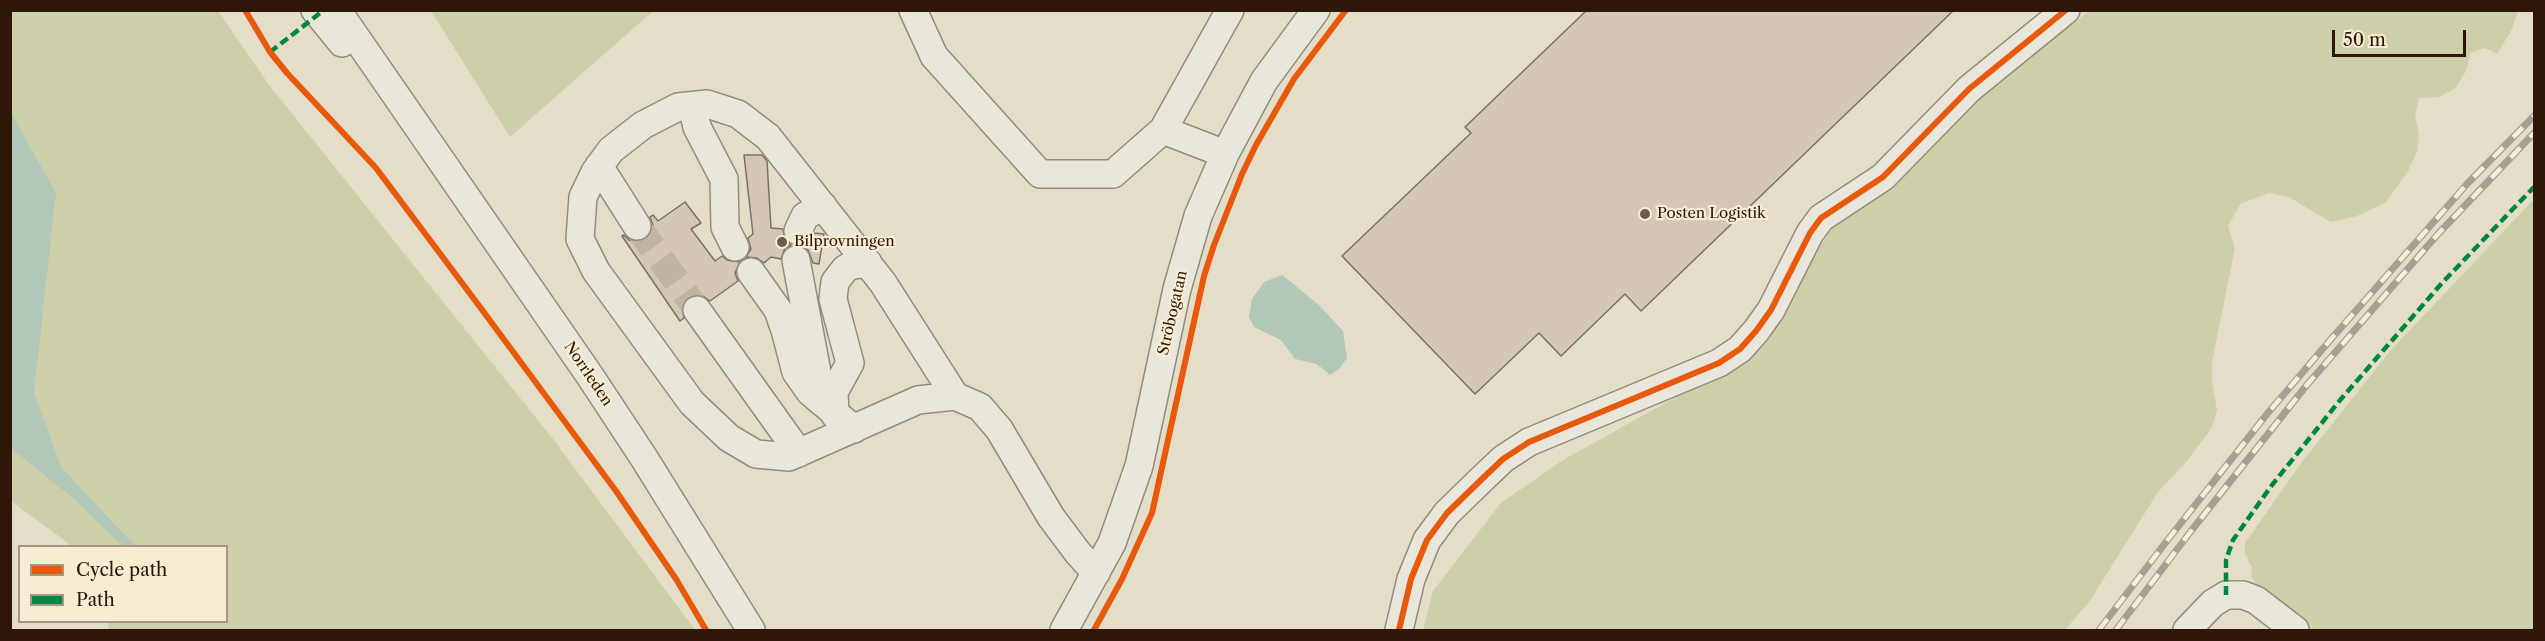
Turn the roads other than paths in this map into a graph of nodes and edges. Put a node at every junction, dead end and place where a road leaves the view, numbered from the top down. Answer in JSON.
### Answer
{"nodes":[{"id":1,"x":315,"y":10,"type":"edge"},
{"id":2,"x":337,"y":10,"type":"edge"},
{"id":3,"x":913,"y":10,"type":"edge"},
{"id":4,"x":1230,"y":10,"type":"edge"},
{"id":5,"x":1316,"y":10,"type":"edge"},
{"id":6,"x":2066,"y":10,"type":"edge"},
{"id":7,"x":692,"y":106,"type":"junction"},
{"id":8,"x":415,"y":124,"type":"junction"},
{"id":9,"x":1163,"y":130,"type":"junction"},
{"id":10,"x":1225,"y":154,"type":"junction"},
{"id":11,"x":599,"y":166,"type":"junction"},
{"id":12,"x":823,"y":206,"type":"junction"},
{"id":13,"x":637,"y":226,"type":"tunnel mouth"},
{"id":14,"x":798,"y":231,"type":"dead end"},
{"id":15,"x":735,"y":247,"type":"dead end"},
{"id":16,"x":796,"y":260,"type":"dead end"},
{"id":17,"x":868,"y":263,"type":"junction"},
{"id":18,"x":751,"y":272,"type":"dead end"},
{"id":19,"x":697,"y":310,"type":"tunnel mouth"},
{"id":20,"x":918,"y":340,"type":"junction"},
{"id":21,"x":955,"y":396,"type":"junction"},
{"id":22,"x":918,"y":400,"type":"junction"},
{"id":23,"x":845,"y":422,"type":"junction"},
{"id":24,"x":799,"y":453,"type":"junction"},
{"id":25,"x":1096,"y":573,"type":"junction"},
{"id":26,"x":751,"y":630,"type":"edge"},
{"id":27,"x":1065,"y":630,"type":"edge"},
{"id":28,"x":1399,"y":630,"type":"edge"},
{"id":29,"x":2187,"y":630,"type":"edge"},
{"id":30,"x":2295,"y":630,"type":"edge"}],
"edges":[{"from":1,"to":8,"type":"street"},
{"from":2,"to":8,"type":"street"},
{"from":3,"to":9,"type":"street"},
{"from":4,"to":9,"type":"street"},
{"from":5,"to":10,"type":"street","name":"Ströbogatan"},
{"from":6,"to":28,"type":"street"},
{"from":7,"to":11,"type":"street"},
{"from":7,"to":12,"type":"street"},
{"from":7,"to":15,"type":"street"},
{"from":8,"to":26,"type":"street","name":"Norrleden"},
{"from":9,"to":10,"type":"street"},
{"from":10,"to":25,"type":"street","name":"Ströbogatan"},
{"from":11,"to":13,"type":"street"},
{"from":11,"to":24,"type":"street"},
{"from":12,"to":14,"type":"street"},
{"from":12,"to":17,"type":"street"},
{"from":16,"to":23,"type":"street"},
{"from":17,"to":20,"type":"street"},
{"from":17,"to":23,"type":"street"},
{"from":18,"to":23,"type":"street"},
{"from":19,"to":24,"type":"street"},
{"from":20,"to":21,"type":"street"},
{"from":20,"to":22,"type":"street"},
{"from":21,"to":22,"type":"street"},
{"from":21,"to":25,"type":"street"},
{"from":22,"to":23,"type":"street"},
{"from":23,"to":24,"type":"street"},
{"from":25,"to":27,"type":"street","name":"Ströbogatan"},
{"from":29,"to":30,"type":"street"}]}
